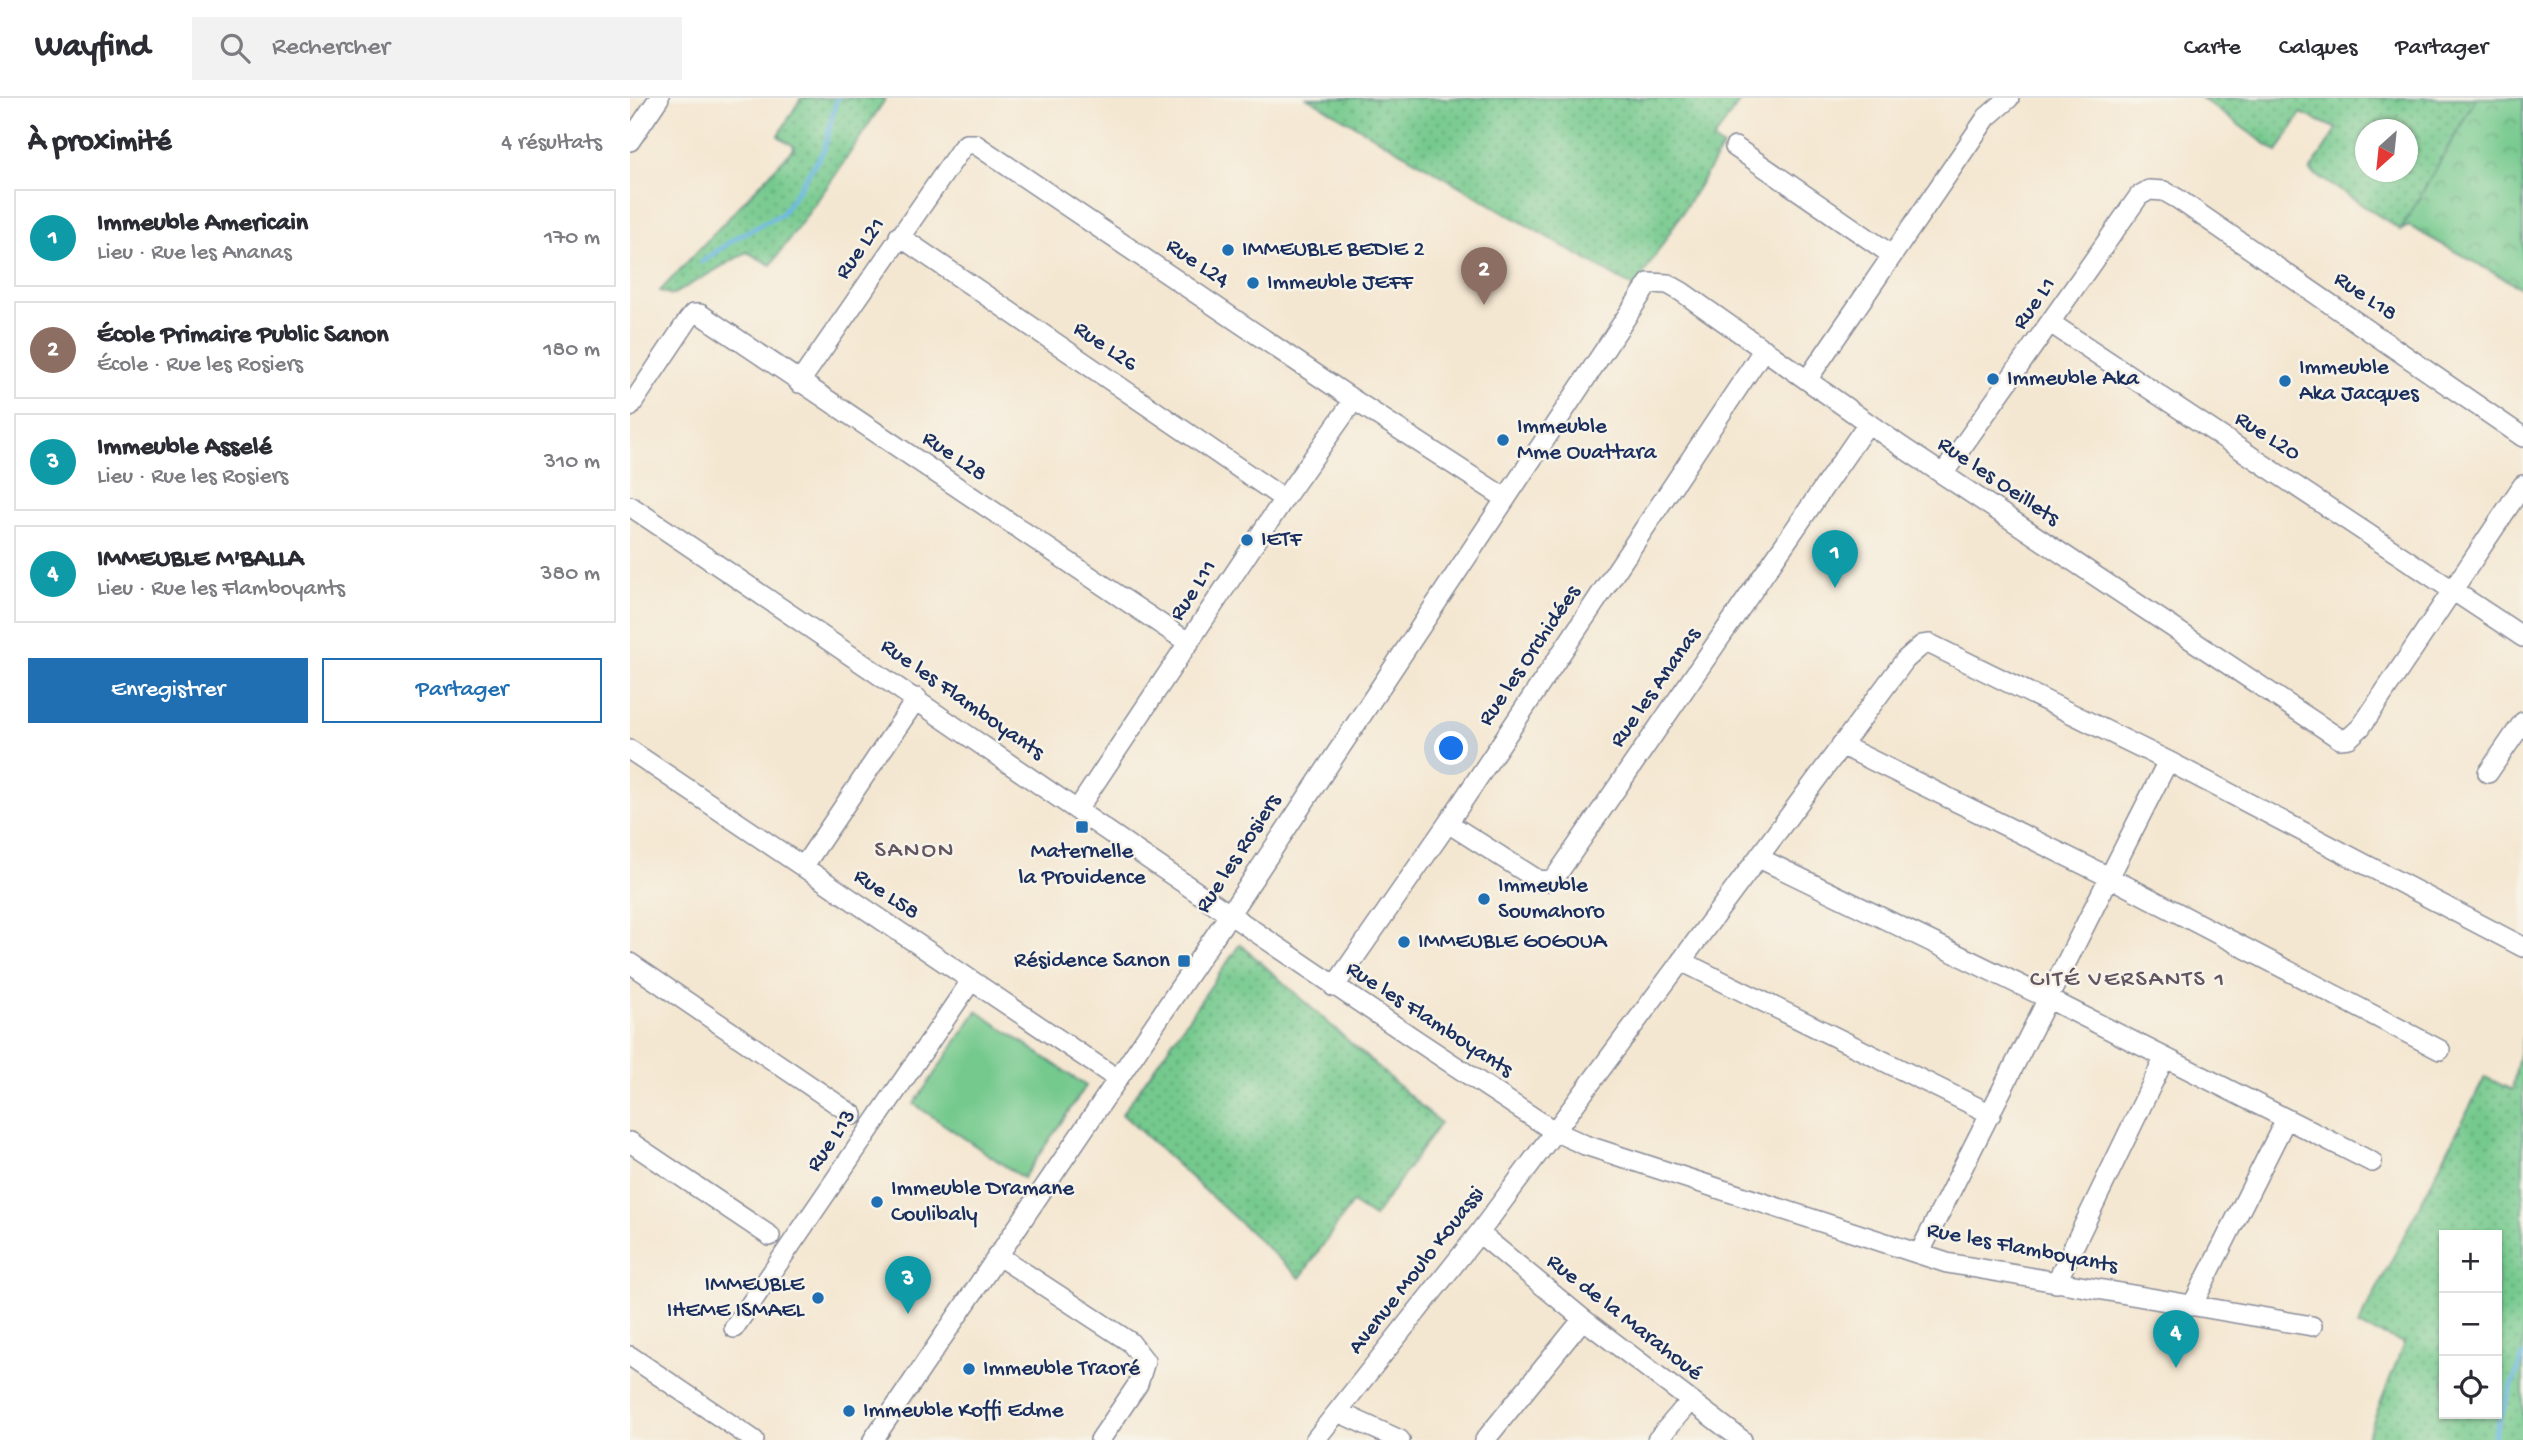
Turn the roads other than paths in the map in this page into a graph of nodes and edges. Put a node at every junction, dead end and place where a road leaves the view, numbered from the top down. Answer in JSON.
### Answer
{"nodes":[{"id":1,"x":659,"y":98,"type":"edge"},
{"id":2,"x":2009,"y":98,"type":"edge"},
{"id":3,"x":630,"y":141,"type":"edge"},
{"id":4,"x":967,"y":144,"type":"joint"},
{"id":5,"x":1735,"y":147,"type":"dead end"},
{"id":6,"x":2178,"y":199,"type":"joint"},
{"id":7,"x":899,"y":236,"type":"junction"},
{"id":8,"x":1892,"y":255,"type":"junction"},
{"id":9,"x":1642,"y":292,"type":"joint"},
{"id":10,"x":2052,"y":324,"type":"junction"},
{"id":11,"x":1764,"y":349,"type":"junction"},
{"id":12,"x":1807,"y":380,"type":"junction"},
{"id":13,"x":799,"y":383,"type":"junction"},
{"id":14,"x":1354,"y":400,"type":"junction"},
{"id":15,"x":630,"y":407,"type":"edge"},
{"id":16,"x":1868,"y":423,"type":"junction"},
{"id":17,"x":2523,"y":437,"type":"edge"},
{"id":18,"x":1943,"y":474,"type":"junction"},
{"id":19,"x":2523,"y":485,"type":"edge"},
{"id":20,"x":1505,"y":498,"type":"junction"},
{"id":21,"x":1284,"y":499,"type":"junction"},
{"id":22,"x":630,"y":506,"type":"edge"},
{"id":23,"x":2455,"y":591,"type":"junction"},
{"id":24,"x":2523,"y":638,"type":"edge"},
{"id":25,"x":1189,"y":643,"type":"junction"},
{"id":26,"x":917,"y":698,"type":"junction"},
{"id":27,"x":2523,"y":722,"type":"edge"},
{"id":28,"x":1841,"y":745,"type":"junction"},
{"id":29,"x":633,"y":758,"type":"edge"},
{"id":30,"x":2168,"y":761,"type":"junction"},
{"id":31,"x":2488,"y":773,"type":"dead end"},
{"id":32,"x":1077,"y":810,"type":"junction"},
{"id":33,"x":1448,"y":824,"type":"junction"},
{"id":34,"x":1759,"y":858,"type":"junction"},
{"id":35,"x":803,"y":867,"type":"junction"},
{"id":36,"x":2109,"y":877,"type":"junction"},
{"id":37,"x":1230,"y":915,"type":"junction"},
{"id":38,"x":2523,"y":947,"type":"edge"},
{"id":39,"x":1681,"y":961,"type":"junction"},
{"id":40,"x":630,"y":963,"type":"edge"},
{"id":41,"x":971,"y":982,"type":"junction"},
{"id":42,"x":1334,"y":987,"type":"junction"},
{"id":43,"x":2047,"y":998,"type":"junction"},
{"id":44,"x":2440,"y":1050,"type":"dead end"},
{"id":45,"x":2164,"y":1059,"type":"junction"},
{"id":46,"x":1116,"y":1078,"type":"junction"},
{"id":47,"x":1991,"y":1114,"type":"junction"},
{"id":48,"x":853,"y":1115,"type":"dead end"},
{"id":49,"x":2285,"y":1121,"type":"junction"},
{"id":50,"x":1555,"y":1131,"type":"junction"},
{"id":51,"x":630,"y":1142,"type":"edge"},
{"id":52,"x":2372,"y":1162,"type":"dead end"},
{"id":53,"x":1479,"y":1233,"type":"junction"},
{"id":54,"x":770,"y":1236,"type":"dead end"},
{"id":55,"x":1919,"y":1254,"type":"junction"},
{"id":56,"x":997,"y":1255,"type":"junction"},
{"id":57,"x":2056,"y":1283,"type":"junction"},
{"id":58,"x":2192,"y":1307,"type":"junction"},
{"id":59,"x":1583,"y":1319,"type":"junction"},
{"id":60,"x":2312,"y":1326,"type":"dead end"},
{"id":61,"x":734,"y":1328,"type":"dead end"},
{"id":62,"x":630,"y":1356,"type":"edge"},
{"id":63,"x":1690,"y":1401,"type":"junction"},
{"id":64,"x":1338,"y":1412,"type":"junction"},
{"id":65,"x":754,"y":1440,"type":"edge"},
{"id":66,"x":873,"y":1440,"type":"edge"},
{"id":67,"x":1100,"y":1440,"type":"edge"},
{"id":68,"x":1315,"y":1440,"type":"edge"},
{"id":69,"x":1400,"y":1440,"type":"edge"},
{"id":70,"x":1485,"y":1440,"type":"edge"},
{"id":71,"x":1657,"y":1440,"type":"edge"},
{"id":72,"x":1742,"y":1440,"type":"edge"}],
"edges":[{"from":1,"to":3,"type":"street"},
{"from":2,"to":8,"type":"street"},
{"from":4,"to":7,"type":"street","name":"Rue L21"},
{"from":4,"to":14,"type":"street","name":"Rue L24"},
{"from":5,"to":8,"type":"street"},
{"from":6,"to":10,"type":"street","name":"Rue L1"},
{"from":6,"to":17,"type":"street","name":"Rue L18"},
{"from":7,"to":13,"type":"street","name":"Rue L21"},
{"from":7,"to":21,"type":"street","name":"Rue L26"},
{"from":8,"to":12,"type":"street"},
{"from":9,"to":11,"type":"street","name":"Rue les Oeillets"},
{"from":9,"to":20,"type":"street","name":"Rue les Rosiers"},
{"from":10,"to":18,"type":"street","name":"Rue L1"},
{"from":10,"to":23,"type":"street","name":"Rue L20"},
{"from":11,"to":12,"type":"street","name":"Rue les Oeillets"},
{"from":11,"to":33,"type":"street","name":"Rue les Orchidées"},
{"from":12,"to":16,"type":"street","name":"Rue les Oeillets"},
{"from":13,"to":15,"type":"street","name":"Rue L28"},
{"from":13,"to":25,"type":"street","name":"Rue L28"},
{"from":14,"to":20,"type":"street","name":"Rue L24"},
{"from":14,"to":21,"type":"street","name":"Rue L11"},
{"from":16,"to":18,"type":"street","name":"Rue les Oeillets"},
{"from":16,"to":33,"type":"street","name":"Rue les Ananas"},
{"from":18,"to":23,"type":"street","name":"Rue les Oeillets"},
{"from":19,"to":23,"type":"street"},
{"from":20,"to":37,"type":"street","name":"Rue les Rosiers"},
{"from":21,"to":25,"type":"street","name":"Rue L11"},
{"from":22,"to":26,"type":"street","name":"Rue les Flamboyants"},
{"from":23,"to":24,"type":"street","name":"Rue L20"},
{"from":25,"to":32,"type":"street","name":"Rue L11"},
{"from":26,"to":32,"type":"street","name":"Rue les Flamboyants"},
{"from":26,"to":35,"type":"street"},
{"from":27,"to":31,"type":"street"},
{"from":28,"to":30,"type":"street","name":"Avenue Moulo Kouassi"},
{"from":28,"to":34,"type":"street","name":"Avenue Moulo Kouassi"},
{"from":28,"to":36,"type":"street"},
{"from":29,"to":35,"type":"street","name":"Rue L58"},
{"from":30,"to":36,"type":"street"},
{"from":30,"to":38,"type":"street","name":"Avenue Moulo Kouassi"},
{"from":32,"to":37,"type":"street","name":"Rue les Flamboyants"},
{"from":33,"to":42,"type":"street","name":"Rue les Orchidées"},
{"from":34,"to":39,"type":"street","name":"Avenue Moulo Kouassi"},
{"from":34,"to":43,"type":"street"},
{"from":35,"to":41,"type":"street","name":"Rue L58"},
{"from":36,"to":43,"type":"street"},
{"from":36,"to":44,"type":"street"},
{"from":37,"to":42,"type":"street","name":"Rue les Flamboyants"},
{"from":37,"to":46,"type":"street","name":"Rue les Rosiers"},
{"from":39,"to":47,"type":"street"},
{"from":39,"to":50,"type":"street","name":"Avenue Moulo Kouassi"},
{"from":40,"to":48,"type":"street"},
{"from":41,"to":46,"type":"street","name":"Rue L58"},
{"from":41,"to":61,"type":"street","name":"Rue L13"},
{"from":42,"to":50,"type":"street","name":"Rue les Flamboyants"},
{"from":43,"to":45,"type":"street"},
{"from":43,"to":47,"type":"street"},
{"from":45,"to":49,"type":"street"},
{"from":45,"to":57,"type":"street"},
{"from":46,"to":56,"type":"street","name":"Rue les Rosiers"},
{"from":47,"to":55,"type":"street"},
{"from":49,"to":52,"type":"street"},
{"from":49,"to":58,"type":"street"},
{"from":50,"to":53,"type":"street","name":"Avenue Moulo Kouassi"},
{"from":50,"to":55,"type":"street","name":"Rue les Flamboyants"},
{"from":51,"to":54,"type":"street"},
{"from":53,"to":59,"type":"street","name":"Rue de la Marahoué"},
{"from":53,"to":64,"type":"street","name":"Avenue Moulo Kouassi"},
{"from":55,"to":57,"type":"street","name":"Rue les Flamboyants"},
{"from":56,"to":66,"type":"street","name":"Rue les Rosiers"},
{"from":56,"to":67,"type":"street"},
{"from":57,"to":58,"type":"street","name":"Rue les Flamboyants"},
{"from":58,"to":60,"type":"street","name":"Rue les Flamboyants"},
{"from":59,"to":63,"type":"street","name":"Rue de la Marahoué"},
{"from":59,"to":70,"type":"street"},
{"from":62,"to":65,"type":"street"},
{"from":63,"to":71,"type":"street"},
{"from":63,"to":72,"type":"street","name":"Rue de la Marahoué"},
{"from":64,"to":68,"type":"street","name":"Avenue Moulo Kouassi"},
{"from":64,"to":69,"type":"street"}]}
